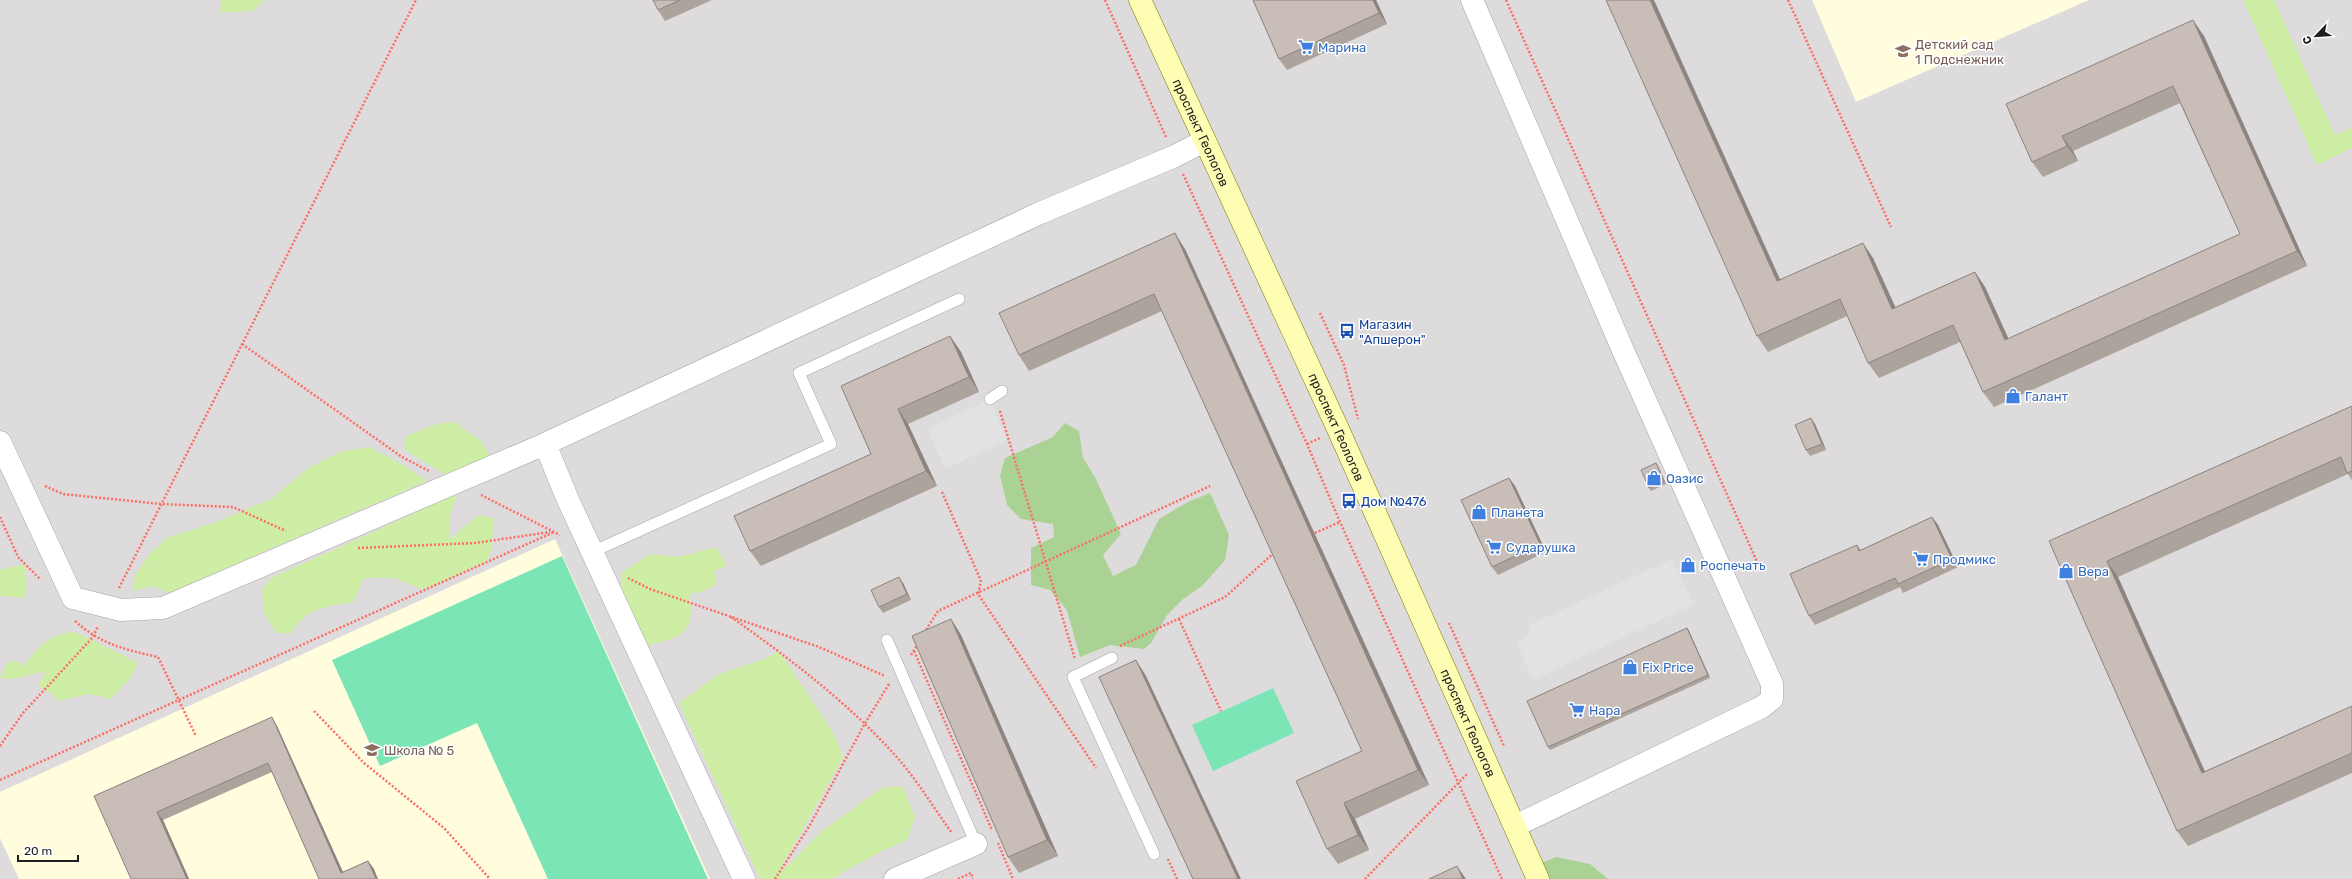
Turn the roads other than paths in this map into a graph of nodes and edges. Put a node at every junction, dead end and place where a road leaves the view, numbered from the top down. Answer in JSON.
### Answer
{"nodes":[{"id":1,"x":1140,"y":0,"type":"edge"},
{"id":2,"x":1472,"y":0,"type":"edge"},
{"id":3,"x":1204,"y":141,"type":"junction"},
{"id":4,"x":959,"y":299,"type":"dead end"},
{"id":5,"x":0,"y":442,"type":"edge"},
{"id":6,"x":545,"y":444,"type":"junction"},
{"id":7,"x":592,"y":552,"type":"junction"},
{"id":8,"x":887,"y":640,"type":"dead end"},
{"id":9,"x":1113,"y":654,"type":"road end"},
{"id":10,"x":1515,"y":826,"type":"junction"},
{"id":11,"x":970,"y":846,"type":"joint"},
{"id":12,"x":1154,"y":854,"type":"dead end"},
{"id":13,"x":744,"y":879,"type":"edge"},
{"id":14,"x":896,"y":879,"type":"edge"},
{"id":15,"x":1538,"y":879,"type":"edge"}],
"edges":[{"from":1,"to":3,"type":"street","name":"проспект Геологов"},
{"from":2,"to":10,"type":"street"},
{"from":3,"to":6,"type":"street"},
{"from":3,"to":10,"type":"street","name":"проспект Геологов"},
{"from":4,"to":7,"type":"lane"},
{"from":5,"to":6,"type":"street"},
{"from":6,"to":7,"type":"street"},
{"from":7,"to":13,"type":"street"},
{"from":8,"to":11,"type":"lane"},
{"from":9,"to":12,"type":"lane"},
{"from":10,"to":15,"type":"street","name":"проспект Геологов"},
{"from":11,"to":14,"type":"street"}]}
